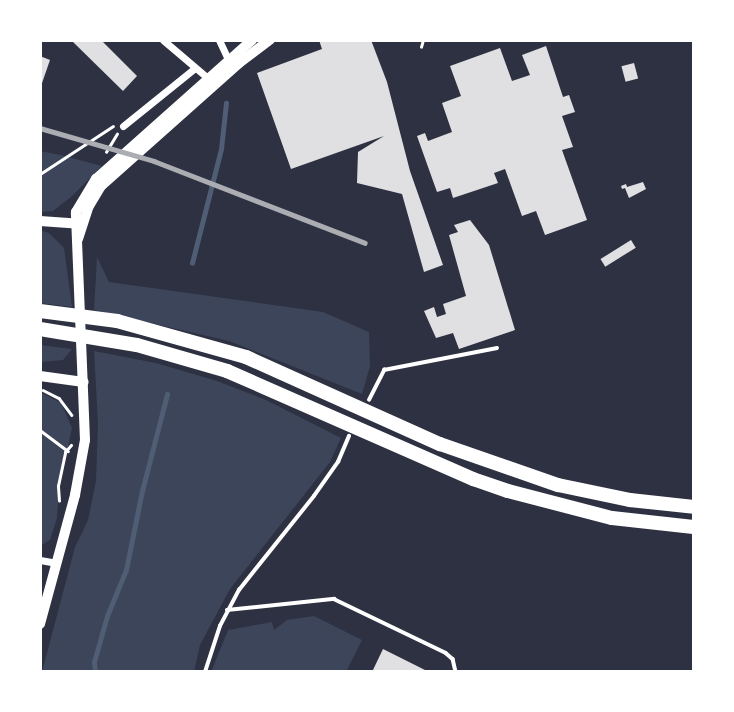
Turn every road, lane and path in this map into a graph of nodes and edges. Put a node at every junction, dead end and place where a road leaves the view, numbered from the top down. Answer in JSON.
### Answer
{"nodes":[{"id":1,"x":163,"y":40,"type":"edge"},
{"id":2,"x":219,"y":40,"type":"edge"},
{"id":3,"x":252,"y":40,"type":"edge"},
{"id":4,"x":270,"y":40,"type":"edge"},
{"id":5,"x":423,"y":40,"type":"edge"},
{"id":6,"x":421,"y":47,"type":"dead end"},
{"id":7,"x":232,"y":64,"type":"junction"},
{"id":8,"x":195,"y":68,"type":"junction"},
{"id":9,"x":213,"y":82,"type":"junction"},
{"id":10,"x":123,"y":126,"type":"joint"},
{"id":11,"x":40,"y":174,"type":"edge"},
{"id":12,"x":40,"y":220,"type":"edge"},
{"id":13,"x":79,"y":224,"type":"junction"},
{"id":14,"x":41,"y":311,"type":"edge"},
{"id":15,"x":40,"y":329,"type":"edge"},
{"id":16,"x":497,"y":348,"type":"dead end"},
{"id":17,"x":46,"y":377,"type":"edge"},
{"id":18,"x":84,"y":382,"type":"junction"},
{"id":19,"x":40,"y":389,"type":"edge"},
{"id":20,"x":369,"y":400,"type":"dead end"},
{"id":21,"x":75,"y":425,"type":"dead end"},
{"id":22,"x":40,"y":429,"type":"edge"},
{"id":23,"x":349,"y":436,"type":"dead end"},
{"id":24,"x":74,"y":438,"type":"dead end"},
{"id":25,"x":68,"y":451,"type":"junction"},
{"id":26,"x":694,"y":508,"type":"edge"},
{"id":27,"x":60,"y":511,"type":"dead end"},
{"id":28,"x":694,"y":527,"type":"edge"},
{"id":29,"x":40,"y":560,"type":"edge"},
{"id":30,"x":57,"y":563,"type":"junction"},
{"id":31,"x":227,"y":610,"type":"junction"},
{"id":32,"x":40,"y":624,"type":"edge"},
{"id":33,"x":205,"y":672,"type":"edge"},
{"id":34,"x":456,"y":672,"type":"edge"}],
"edges":[{"from":1,"to":8,"type":"street"},
{"from":2,"to":7,"type":"street"},
{"from":3,"to":7,"type":"main road"},
{"from":4,"to":7,"type":"main road"},
{"from":5,"to":6,"type":"path"},
{"from":7,"to":9,"type":"main road"},
{"from":8,"to":9,"type":"street"},
{"from":8,"to":10,"type":"street"},
{"from":9,"to":13,"type":"main road"},
{"from":10,"to":11,"type":"path"},
{"from":12,"to":13,"type":"main road"},
{"from":13,"to":18,"type":"main road"},
{"from":14,"to":26,"type":"highway"},
{"from":15,"to":28,"type":"highway"},
{"from":16,"to":20,"type":"lane"},
{"from":17,"to":18,"type":"main road"},
{"from":18,"to":30,"type":"main road"},
{"from":19,"to":21,"type":"path"},
{"from":22,"to":25,"type":"path"},
{"from":23,"to":31,"type":"lane"},
{"from":24,"to":25,"type":"path"},
{"from":25,"to":27,"type":"path"},
{"from":29,"to":30,"type":"street"},
{"from":30,"to":32,"type":"main road"},
{"from":31,"to":33,"type":"lane"},
{"from":31,"to":34,"type":"lane"}]}
